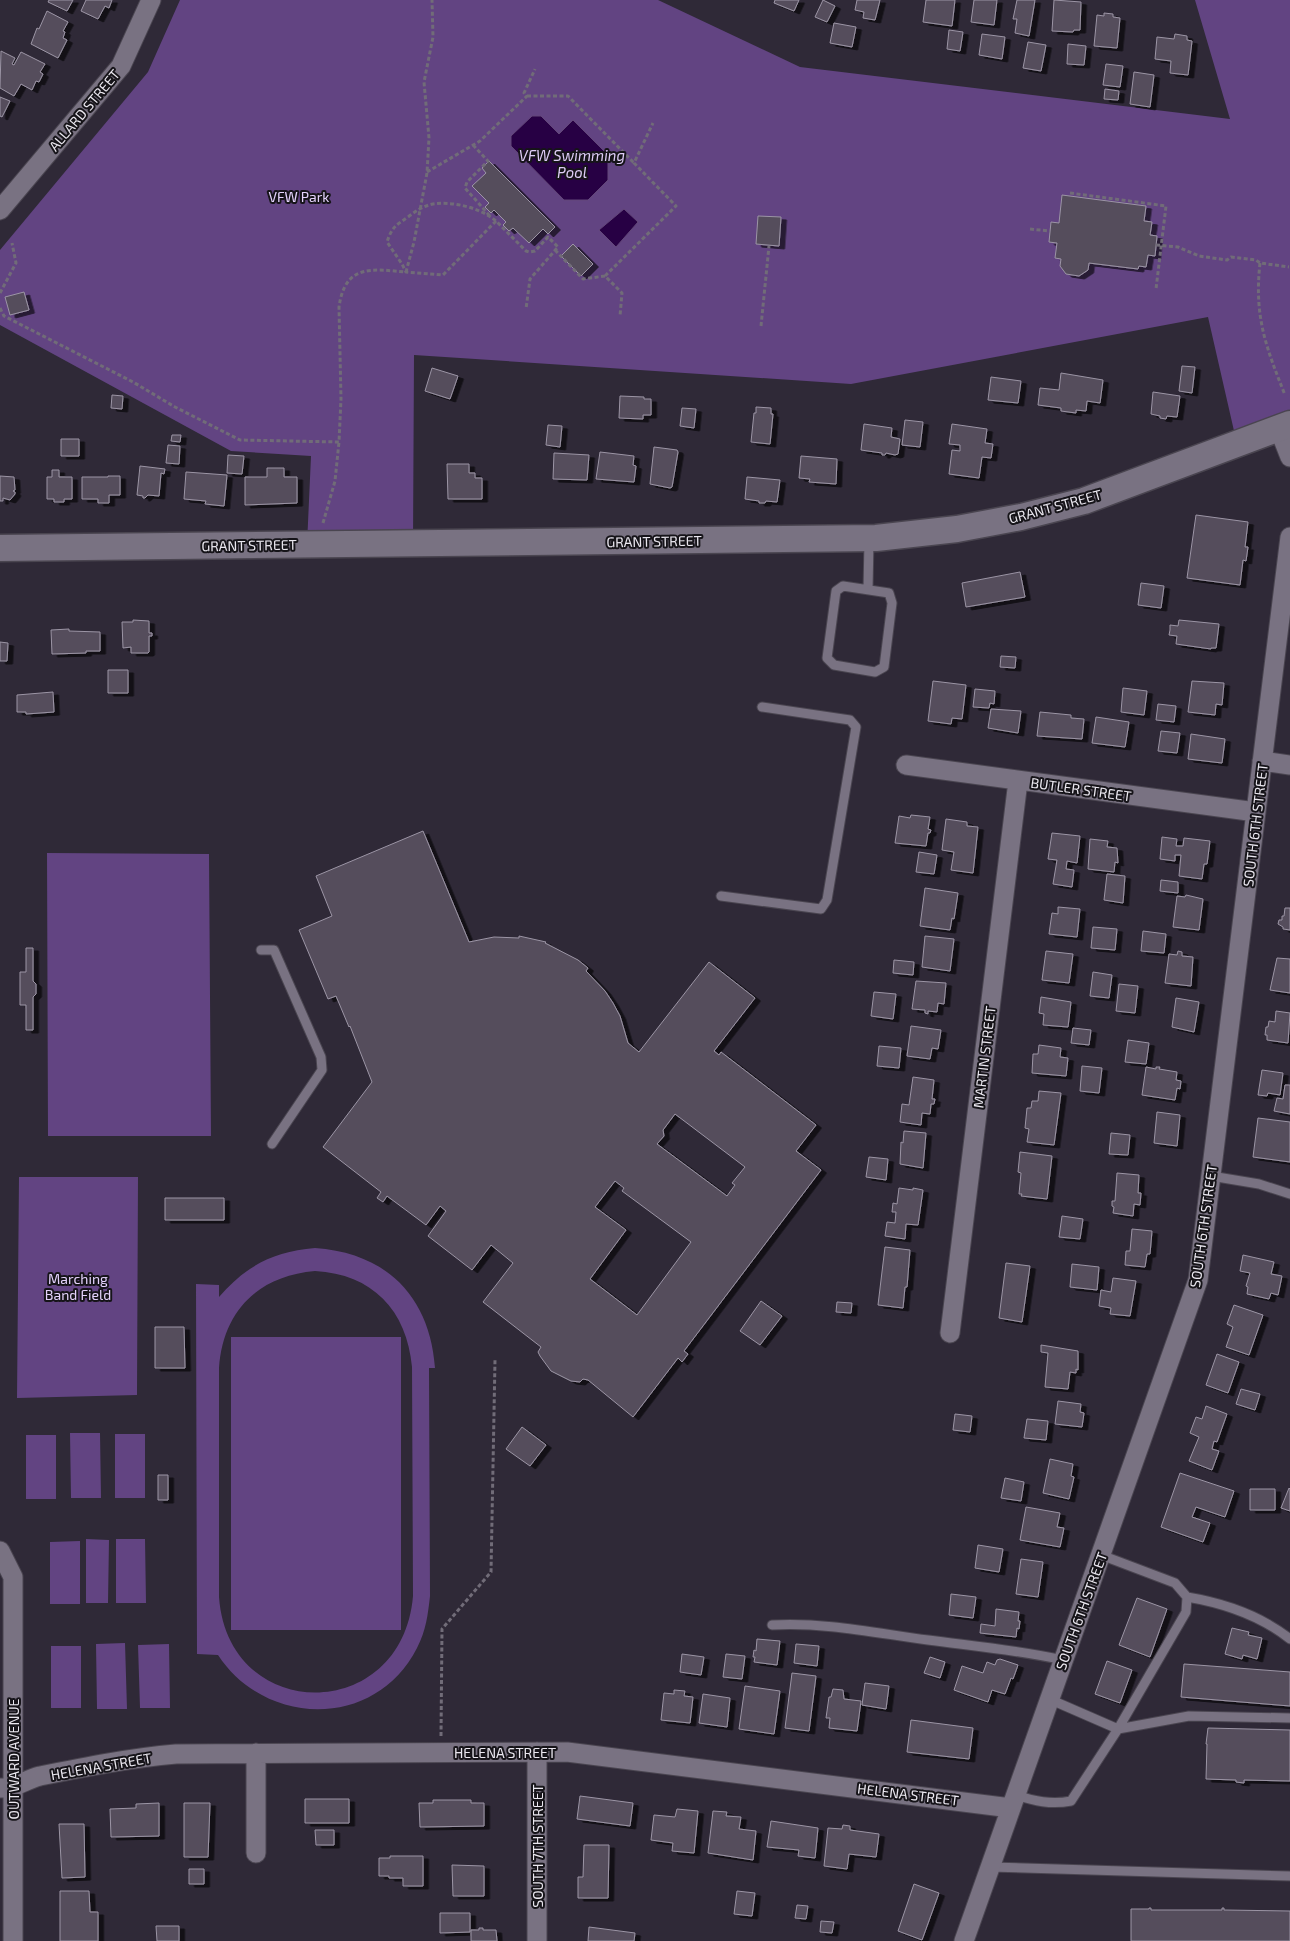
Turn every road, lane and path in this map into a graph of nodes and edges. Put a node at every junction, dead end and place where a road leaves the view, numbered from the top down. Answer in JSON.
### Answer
{"nodes":[{"id":1,"x":151,"y":0,"type":"edge"},
{"id":2,"x":432,"y":0,"type":"edge"},
{"id":3,"x":535,"y":69,"type":"dead end"},
{"id":4,"x":526,"y":96,"type":"junction"},
{"id":5,"x":653,"y":123,"type":"dead end"},
{"id":6,"x":473,"y":145,"type":"junction"},
{"id":7,"x":634,"y":163,"type":"junction"},
{"id":8,"x":427,"y":172,"type":"junction"},
{"id":9,"x":1070,"y":193,"type":"dead end"},
{"id":10,"x":420,"y":208,"type":"junction"},
{"id":11,"x":0,"y":210,"type":"edge"},
{"id":12,"x":491,"y":217,"type":"junction"},
{"id":13,"x":496,"y":221,"type":"junction"},
{"id":14,"x":1030,"y":229,"type":"dead end"},
{"id":15,"x":1050,"y":231,"type":"dead end"},
{"id":16,"x":12,"y":243,"type":"dead end"},
{"id":17,"x":1156,"y":245,"type":"dead end"},
{"id":18,"x":1161,"y":245,"type":"junction"},
{"id":19,"x":768,"y":246,"type":"dead end"},
{"id":20,"x":554,"y":250,"type":"junction"},
{"id":21,"x":1260,"y":263,"type":"junction"},
{"id":22,"x":1289,"y":267,"type":"edge"},
{"id":23,"x":406,"y":272,"type":"junction"},
{"id":24,"x":605,"y":276,"type":"junction"},
{"id":25,"x":1156,"y":289,"type":"dead end"},
{"id":26,"x":0,"y":292,"type":"edge"},
{"id":27,"x":0,"y":308,"type":"edge"},
{"id":28,"x":526,"y":309,"type":"dead end"},
{"id":29,"x":620,"y":316,"type":"dead end"},
{"id":30,"x":761,"y":326,"type":"dead end"},
{"id":31,"x":1285,"y":395,"type":"dead end"},
{"id":32,"x":1284,"y":426,"type":"edge"},
{"id":33,"x":339,"y":442,"type":"junction"},
{"id":34,"x":1290,"y":457,"type":"edge"},
{"id":35,"x":323,"y":523,"type":"dead end"},
{"id":36,"x":1290,"y":537,"type":"edge"},
{"id":37,"x":869,"y":538,"type":"junction"},
{"id":38,"x":0,"y":548,"type":"edge"},
{"id":39,"x":868,"y":590,"type":"junction"},
{"id":40,"x":762,"y":707,"type":"dead end"},
{"id":41,"x":1262,"y":761,"type":"junction"},
{"id":42,"x":906,"y":765,"type":"dead end"},
{"id":43,"x":1290,"y":765,"type":"edge"},
{"id":44,"x":1018,"y":781,"type":"junction"},
{"id":45,"x":1256,"y":812,"type":"junction"},
{"id":46,"x":721,"y":896,"type":"dead end"},
{"id":47,"x":261,"y":950,"type":"dead end"},
{"id":48,"x":272,"y":1144,"type":"dead end"},
{"id":49,"x":1211,"y":1176,"type":"junction"},
{"id":50,"x":1290,"y":1194,"type":"edge"},
{"id":51,"x":950,"y":1333,"type":"dead end"},
{"id":52,"x":495,"y":1360,"type":"dead end"},
{"id":53,"x":0,"y":1551,"type":"edge"},
{"id":54,"x":1101,"y":1555,"type":"junction"},
{"id":55,"x":1187,"y":1597,"type":"junction"},
{"id":56,"x":772,"y":1626,"type":"dead end"},
{"id":57,"x":1290,"y":1639,"type":"edge"},
{"id":58,"x":1063,"y":1660,"type":"junction"},
{"id":59,"x":1049,"y":1699,"type":"junction"},
{"id":60,"x":1290,"y":1718,"type":"edge"},
{"id":61,"x":1118,"y":1729,"type":"junction"},
{"id":62,"x":441,"y":1752,"type":"junction"},
{"id":63,"x":537,"y":1752,"type":"junction"},
{"id":64,"x":256,"y":1753,"type":"junction"},
{"id":65,"x":6,"y":1788,"type":"edge"},
{"id":66,"x":1014,"y":1801,"type":"junction"},
{"id":67,"x":256,"y":1852,"type":"dead end"},
{"id":68,"x":990,"y":1867,"type":"junction"},
{"id":69,"x":1290,"y":1876,"type":"edge"},
{"id":70,"x":13,"y":1941,"type":"edge"},
{"id":71,"x":537,"y":1941,"type":"edge"},
{"id":72,"x":964,"y":1941,"type":"edge"}],
"edges":[{"from":1,"to":11,"type":"street","name":"ALLARD STREET"},
{"from":2,"to":8,"type":"path"},
{"from":3,"to":4,"type":"path"},
{"from":4,"to":6,"type":"path"},
{"from":4,"to":7,"type":"path"},
{"from":5,"to":7,"type":"path"},
{"from":6,"to":8,"type":"path"},
{"from":6,"to":12,"type":"path"},
{"from":7,"to":24,"type":"path"},
{"from":8,"to":10,"type":"path"},
{"from":9,"to":18,"type":"path"},
{"from":10,"to":12,"type":"path"},
{"from":10,"to":23,"type":"path"},
{"from":10,"to":23,"type":"path"},
{"from":12,"to":13,"type":"path"},
{"from":13,"to":20,"type":"path"},
{"from":13,"to":23,"type":"path"},
{"from":14,"to":15,"type":"path"},
{"from":16,"to":26,"type":"path"},
{"from":17,"to":18,"type":"path"},
{"from":18,"to":21,"type":"path"},
{"from":18,"to":25,"type":"path"},
{"from":19,"to":30,"type":"path"},
{"from":20,"to":24,"type":"path"},
{"from":20,"to":28,"type":"path"},
{"from":21,"to":22,"type":"path"},
{"from":21,"to":31,"type":"path"},
{"from":23,"to":33,"type":"path"},
{"from":24,"to":29,"type":"path"},
{"from":27,"to":33,"type":"path"},
{"from":32,"to":34,"type":"street"},
{"from":32,"to":37,"type":"street","name":"GRANT STREET"},
{"from":33,"to":35,"type":"path"},
{"from":36,"to":41,"type":"street","name":"SOUTH 6TH STREET"},
{"from":37,"to":38,"type":"street","name":"GRANT STREET"},
{"from":37,"to":39,"type":"lane"},
{"from":39,"to":39,"type":"lane"},
{"from":40,"to":46,"type":"lane"},
{"from":41,"to":43,"type":"street"},
{"from":41,"to":45,"type":"street","name":"SOUTH 6TH STREET"},
{"from":42,"to":44,"type":"street","name":"BUTLER STREET"},
{"from":44,"to":45,"type":"street","name":"BUTLER STREET"},
{"from":44,"to":51,"type":"street","name":"MARTIN STREET"},
{"from":45,"to":49,"type":"street","name":"SOUTH 6TH STREET"},
{"from":47,"to":48,"type":"lane"},
{"from":49,"to":50,"type":"lane"},
{"from":49,"to":54,"type":"street","name":"SOUTH 6TH STREET"},
{"from":52,"to":62,"type":"path"},
{"from":53,"to":65,"type":"street","name":"OUTWARD AVENUE"},
{"from":54,"to":55,"type":"lane"},
{"from":54,"to":58,"type":"street","name":"SOUTH 6TH STREET"},
{"from":55,"to":57,"type":"lane"},
{"from":55,"to":61,"type":"lane"},
{"from":56,"to":58,"type":"lane"},
{"from":58,"to":59,"type":"street","name":"SOUTH 6TH STREET"},
{"from":59,"to":61,"type":"lane"},
{"from":59,"to":66,"type":"street","name":"SOUTH 6TH STREET"},
{"from":60,"to":61,"type":"lane"},
{"from":61,"to":66,"type":"lane"},
{"from":62,"to":63,"type":"street","name":"HELENA STREET"},
{"from":62,"to":64,"type":"street","name":"HELENA STREET"},
{"from":63,"to":66,"type":"street","name":"HELENA STREET"},
{"from":63,"to":71,"type":"street","name":"SOUTH 7TH STREET"},
{"from":64,"to":65,"type":"street","name":"HELENA STREET"},
{"from":64,"to":67,"type":"street"},
{"from":65,"to":70,"type":"street","name":"OUTWARD AVENUE"},
{"from":66,"to":68,"type":"street","name":"SOUTH 6TH STREET"},
{"from":68,"to":69,"type":"lane"},
{"from":68,"to":72,"type":"street","name":"SOUTH 6TH STREET"}]}
